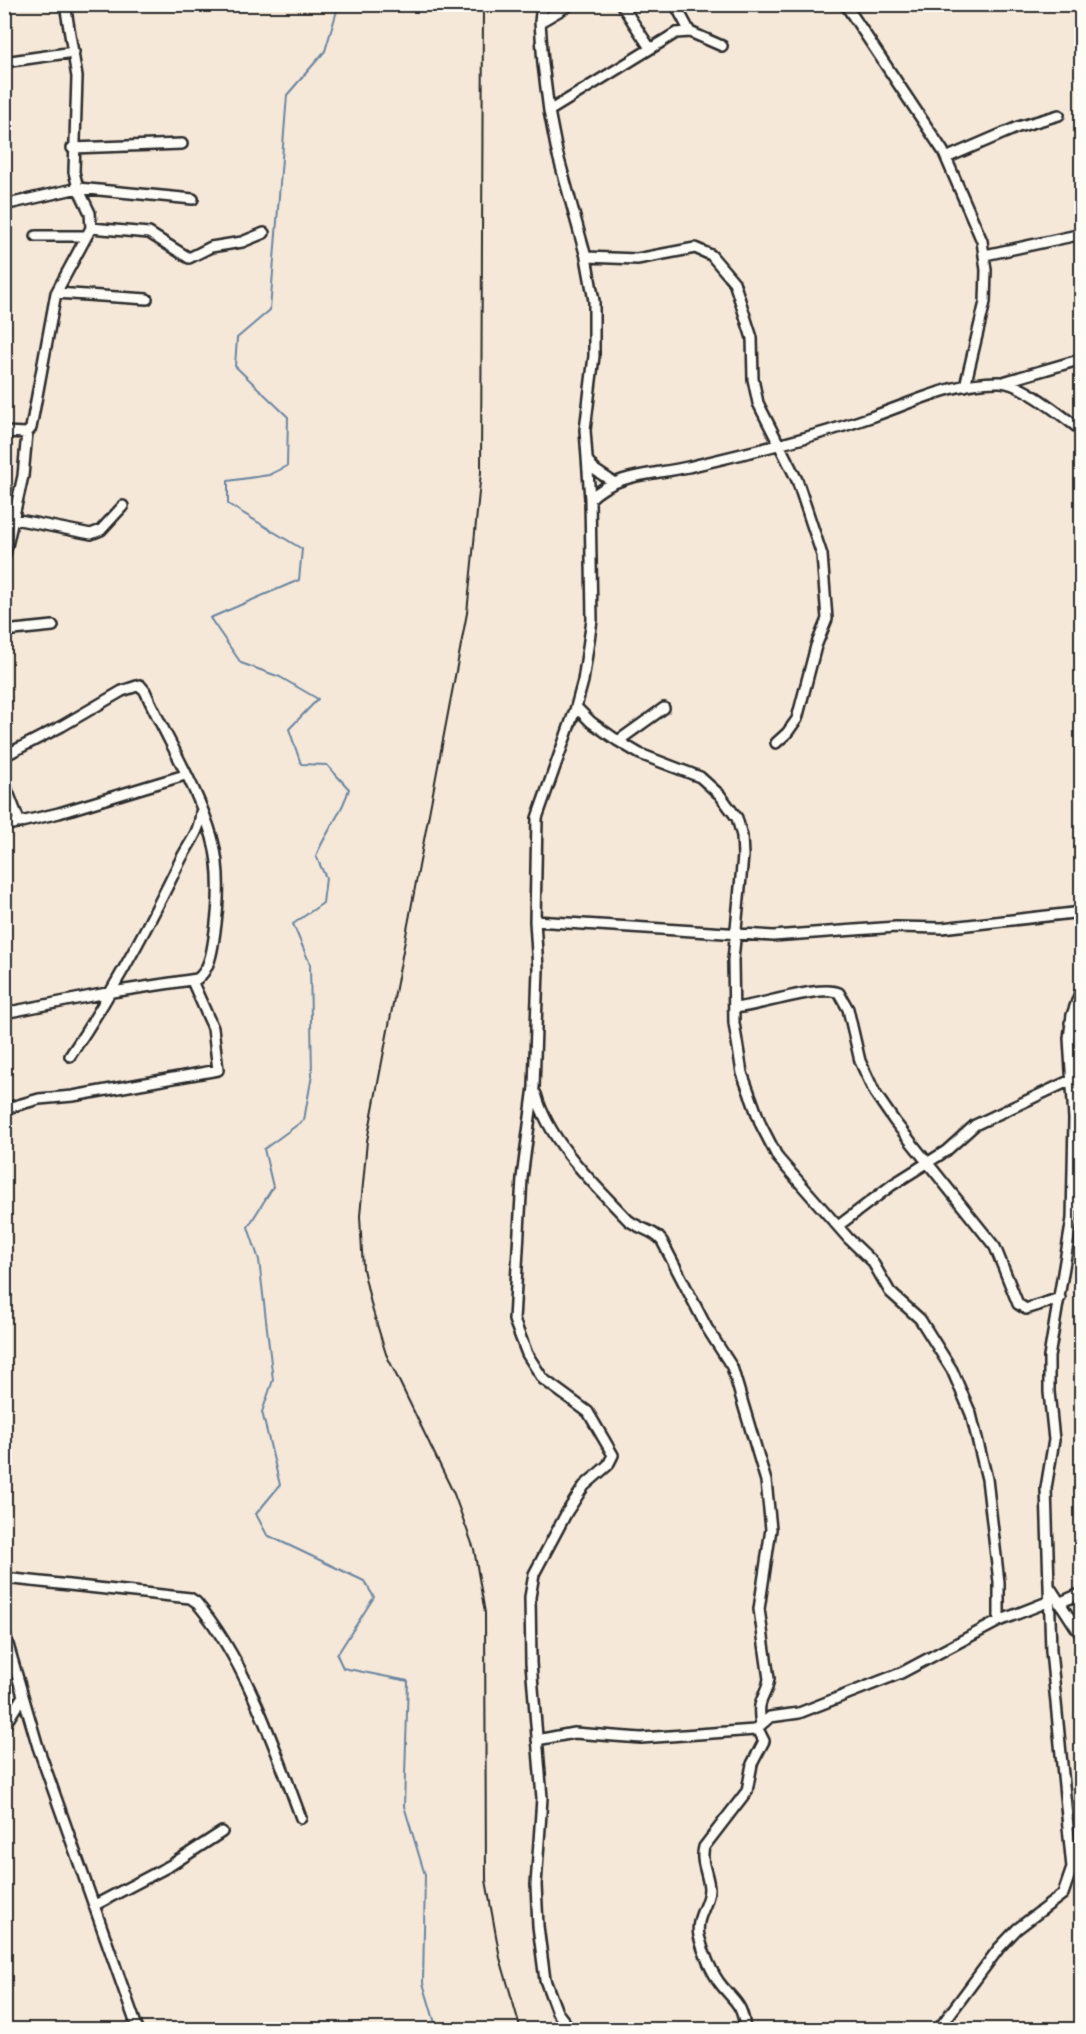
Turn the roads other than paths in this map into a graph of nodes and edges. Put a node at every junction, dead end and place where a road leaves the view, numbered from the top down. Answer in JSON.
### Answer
{"nodes":[{"id":1,"x":65,"y":4,"type":"edge"},
{"id":2,"x":542,"y":4,"type":"edge"},
{"id":3,"x":571,"y":4,"type":"edge"},
{"id":4,"x":621,"y":4,"type":"edge"},
{"id":5,"x":675,"y":4,"type":"edge"},
{"id":6,"x":845,"y":4,"type":"edge"},
{"id":7,"x":540,"y":22,"type":"junction"},
{"id":8,"x":690,"y":32,"type":"junction"},
{"id":9,"x":722,"y":46,"type":"dead end"},
{"id":10,"x":650,"y":48,"type":"junction"},
{"id":11,"x":74,"y":52,"type":"junction"},
{"id":12,"x":4,"y":62,"type":"edge"},
{"id":13,"x":549,"y":111,"type":"junction"},
{"id":14,"x":1059,"y":115,"type":"dead end"},
{"id":15,"x":182,"y":144,"type":"dead end"},
{"id":16,"x":72,"y":148,"type":"junction"},
{"id":17,"x":946,"y":158,"type":"junction"},
{"id":18,"x":78,"y":188,"type":"junction"},
{"id":19,"x":193,"y":198,"type":"dead end"},
{"id":20,"x":4,"y":205,"type":"edge"},
{"id":21,"x":88,"y":232,"type":"junction"},
{"id":22,"x":264,"y":233,"type":"dead end"},
{"id":23,"x":1082,"y":234,"type":"edge"},
{"id":24,"x":36,"y":236,"type":"dead end"},
{"id":25,"x":985,"y":255,"type":"junction"},
{"id":26,"x":586,"y":257,"type":"junction"},
{"id":27,"x":56,"y":293,"type":"junction"},
{"id":28,"x":147,"y":299,"type":"dead end"},
{"id":29,"x":1082,"y":359,"type":"edge"},
{"id":30,"x":1002,"y":382,"type":"junction"},
{"id":31,"x":965,"y":386,"type":"junction"},
{"id":32,"x":1082,"y":430,"type":"edge"},
{"id":33,"x":4,"y":432,"type":"edge"},
{"id":34,"x":27,"y":433,"type":"junction"},
{"id":35,"x":780,"y":442,"type":"junction"},
{"id":36,"x":588,"y":460,"type":"junction"},
{"id":37,"x":613,"y":482,"type":"junction"},
{"id":38,"x":590,"y":499,"type":"junction"},
{"id":39,"x":123,"y":506,"type":"dead end"},
{"id":40,"x":4,"y":516,"type":"edge"},
{"id":41,"x":15,"y":519,"type":"junction"},
{"id":42,"x":4,"y":559,"type":"edge"},
{"id":43,"x":53,"y":626,"type":"dead end"},
{"id":44,"x":4,"y":631,"type":"edge"},
{"id":45,"x":576,"y":707,"type":"junction"},
{"id":46,"x":664,"y":708,"type":"dead end"},
{"id":47,"x":618,"y":741,"type":"junction"},
{"id":48,"x":776,"y":744,"type":"dead end"},
{"id":49,"x":4,"y":756,"type":"edge"},
{"id":50,"x":185,"y":775,"type":"junction"},
{"id":51,"x":4,"y":782,"type":"edge"},
{"id":52,"x":201,"y":810,"type":"junction"},
{"id":53,"x":20,"y":823,"type":"junction"},
{"id":54,"x":4,"y":826,"type":"edge"},
{"id":55,"x":1082,"y":912,"type":"edge"},
{"id":56,"x":535,"y":921,"type":"junction"},
{"id":57,"x":736,"y":933,"type":"junction"},
{"id":58,"x":192,"y":981,"type":"junction"},
{"id":59,"x":1082,"y":987,"type":"edge"},
{"id":60,"x":112,"y":992,"type":"junction"},
{"id":61,"x":734,"y":1008,"type":"junction"},
{"id":62,"x":4,"y":1013,"type":"edge"},
{"id":63,"x":1070,"y":1023,"type":"junction"},
{"id":64,"x":1082,"y":1028,"type":"edge"},
{"id":65,"x":70,"y":1056,"type":"dead end"},
{"id":66,"x":1071,"y":1080,"type":"junction"},
{"id":67,"x":534,"y":1087,"type":"junction"},
{"id":68,"x":4,"y":1109,"type":"edge"},
{"id":69,"x":928,"y":1161,"type":"junction"},
{"id":70,"x":838,"y":1226,"type":"junction"},
{"id":71,"x":1060,"y":1298,"type":"junction"},
{"id":72,"x":4,"y":1578,"type":"edge"},
{"id":73,"x":1082,"y":1593,"type":"edge"},
{"id":74,"x":1054,"y":1602,"type":"junction"},
{"id":75,"x":999,"y":1621,"type":"junction"},
{"id":76,"x":4,"y":1630,"type":"edge"},
{"id":77,"x":1082,"y":1637,"type":"edge"},
{"id":78,"x":23,"y":1696,"type":"junction"},
{"id":79,"x":4,"y":1726,"type":"edge"},
{"id":80,"x":760,"y":1727,"type":"junction"},
{"id":81,"x":537,"y":1740,"type":"junction"},
{"id":82,"x":301,"y":1818,"type":"dead end"},
{"id":83,"x":222,"y":1832,"type":"dead end"},
{"id":84,"x":95,"y":1905,"type":"junction"},
{"id":85,"x":135,"y":2029,"type":"edge"},
{"id":86,"x":571,"y":2030,"type":"edge"},
{"id":87,"x":745,"y":2030,"type":"edge"},
{"id":88,"x":938,"y":2030,"type":"edge"}],
"edges":[{"from":1,"to":11,"type":"street"},
{"from":2,"to":7,"type":"street"},
{"from":3,"to":7,"type":"street"},
{"from":4,"to":10,"type":"street"},
{"from":5,"to":8,"type":"street"},
{"from":6,"to":17,"type":"street"},
{"from":7,"to":13,"type":"street"},
{"from":8,"to":9,"type":"street"},
{"from":8,"to":10,"type":"street"},
{"from":10,"to":13,"type":"street"},
{"from":11,"to":12,"type":"street"},
{"from":11,"to":16,"type":"street"},
{"from":13,"to":26,"type":"street"},
{"from":14,"to":17,"type":"street"},
{"from":15,"to":16,"type":"street"},
{"from":16,"to":18,"type":"street"},
{"from":17,"to":25,"type":"street"},
{"from":18,"to":19,"type":"street"},
{"from":18,"to":20,"type":"street"},
{"from":18,"to":21,"type":"street"},
{"from":21,"to":22,"type":"street"},
{"from":21,"to":24,"type":"street"},
{"from":21,"to":27,"type":"street"},
{"from":23,"to":25,"type":"street"},
{"from":25,"to":31,"type":"street"},
{"from":26,"to":35,"type":"street"},
{"from":26,"to":36,"type":"street"},
{"from":27,"to":28,"type":"street"},
{"from":27,"to":34,"type":"street"},
{"from":29,"to":30,"type":"street"},
{"from":30,"to":31,"type":"street"},
{"from":30,"to":32,"type":"street"},
{"from":31,"to":35,"type":"street"},
{"from":33,"to":34,"type":"street"},
{"from":34,"to":41,"type":"street"},
{"from":35,"to":37,"type":"street"},
{"from":35,"to":48,"type":"street"},
{"from":36,"to":37,"type":"street"},
{"from":36,"to":38,"type":"street"},
{"from":37,"to":38,"type":"street"},
{"from":38,"to":45,"type":"street"},
{"from":39,"to":41,"type":"street"},
{"from":40,"to":41,"type":"street"},
{"from":41,"to":42,"type":"street"},
{"from":43,"to":44,"type":"street"},
{"from":45,"to":47,"type":"street"},
{"from":45,"to":56,"type":"street"},
{"from":46,"to":47,"type":"street"},
{"from":47,"to":57,"type":"street"},
{"from":49,"to":50,"type":"street"},
{"from":50,"to":52,"type":"street"},
{"from":50,"to":53,"type":"street"},
{"from":51,"to":53,"type":"street"},
{"from":52,"to":58,"type":"street"},
{"from":52,"to":60,"type":"street"},
{"from":53,"to":54,"type":"street"},
{"from":55,"to":57,"type":"street"},
{"from":56,"to":57,"type":"street"},
{"from":56,"to":67,"type":"street"},
{"from":57,"to":61,"type":"street"},
{"from":58,"to":60,"type":"street"},
{"from":58,"to":68,"type":"street"},
{"from":59,"to":63,"type":"street"},
{"from":60,"to":62,"type":"street"},
{"from":60,"to":65,"type":"street"},
{"from":61,"to":69,"type":"street"},
{"from":61,"to":70,"type":"street"},
{"from":63,"to":64,"type":"street"},
{"from":63,"to":66,"type":"street"},
{"from":66,"to":69,"type":"street"},
{"from":66,"to":71,"type":"street"},
{"from":67,"to":80,"type":"street"},
{"from":67,"to":81,"type":"street"},
{"from":69,"to":70,"type":"street"},
{"from":69,"to":71,"type":"street"},
{"from":70,"to":75,"type":"street"},
{"from":71,"to":74,"type":"street"},
{"from":72,"to":82,"type":"street"},
{"from":73,"to":74,"type":"street"},
{"from":74,"to":75,"type":"street"},
{"from":74,"to":77,"type":"street"},
{"from":74,"to":88,"type":"street"},
{"from":75,"to":80,"type":"street"},
{"from":76,"to":78,"type":"street"},
{"from":78,"to":79,"type":"street"},
{"from":78,"to":84,"type":"street"},
{"from":80,"to":81,"type":"street"},
{"from":80,"to":87,"type":"street"},
{"from":81,"to":86,"type":"street"},
{"from":83,"to":84,"type":"street"},
{"from":84,"to":85,"type":"street"}]}
